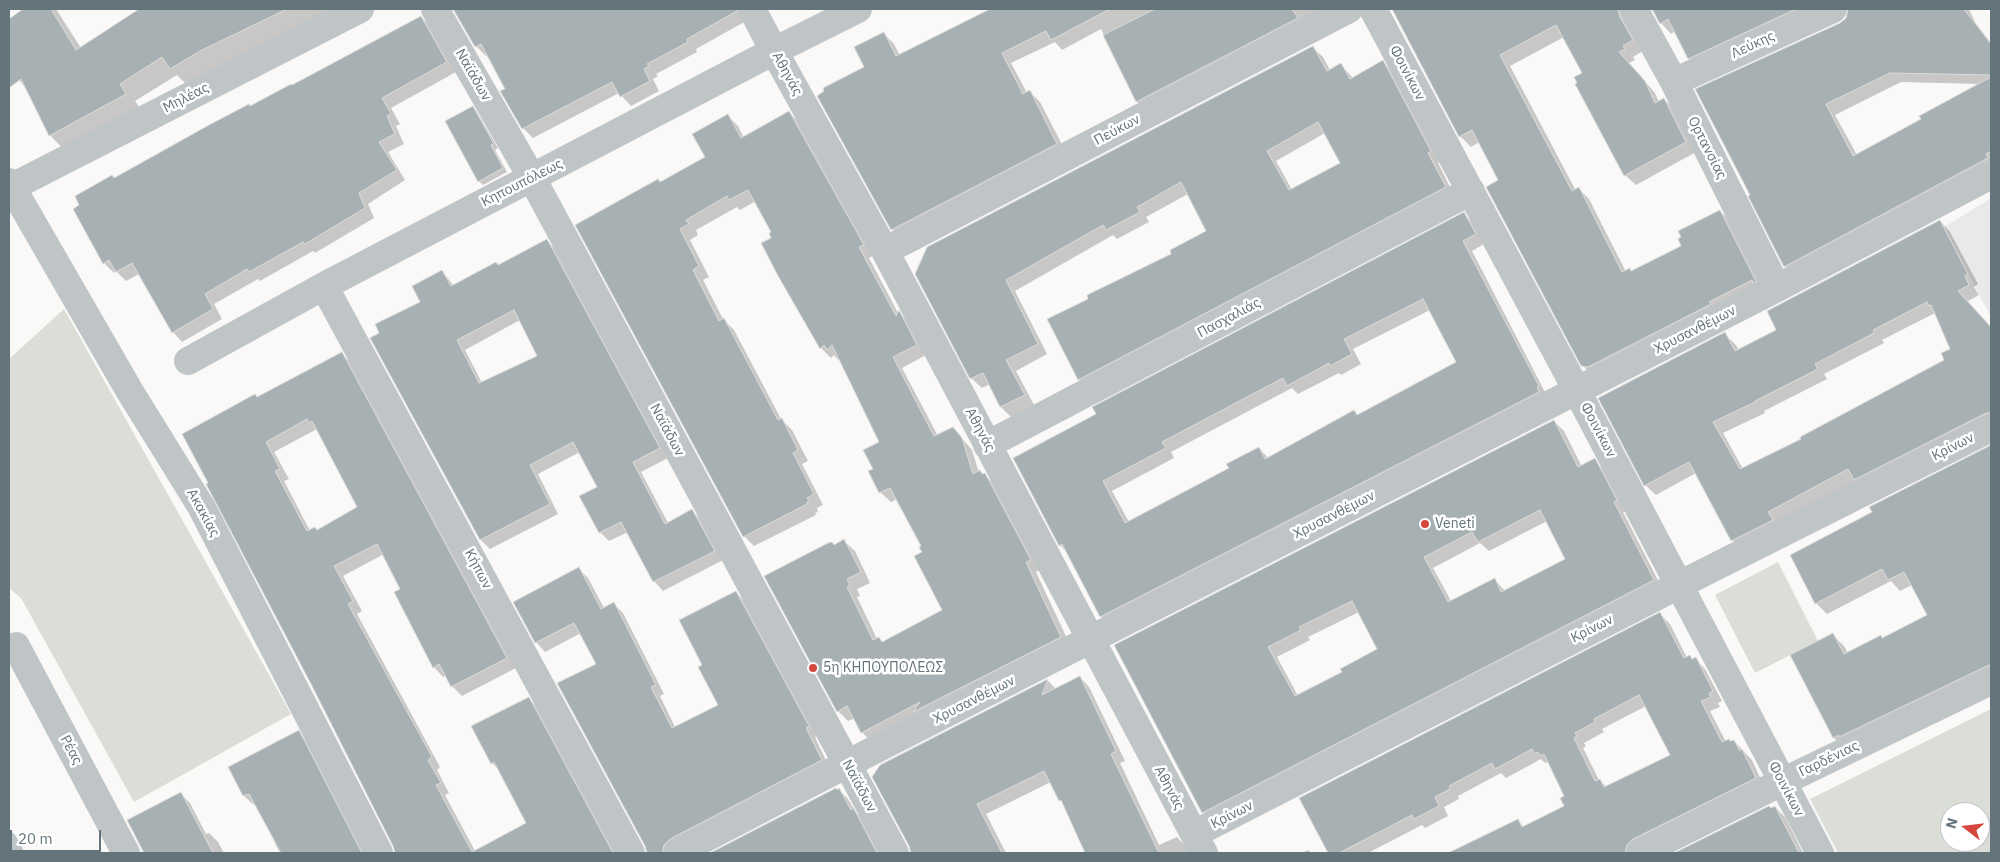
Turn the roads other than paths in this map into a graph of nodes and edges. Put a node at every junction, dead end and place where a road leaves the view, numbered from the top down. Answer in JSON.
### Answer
{"nodes":[{"id":1,"x":360,"y":9,"type":"edge"},
{"id":2,"x":435,"y":9,"type":"edge"},
{"id":3,"x":752,"y":9,"type":"edge"},
{"id":4,"x":858,"y":9,"type":"edge"},
{"id":5,"x":1349,"y":9,"type":"edge"},
{"id":6,"x":1373,"y":9,"type":"edge"},
{"id":7,"x":1634,"y":9,"type":"edge"},
{"id":8,"x":1833,"y":9,"type":"edge"},
{"id":9,"x":774,"y":51,"type":"junction"},
{"id":10,"x":1674,"y":82,"type":"junction"},
{"id":11,"x":1991,"y":175,"type":"edge"},
{"id":12,"x":532,"y":178,"type":"junction"},
{"id":13,"x":10,"y":187,"type":"edge"},
{"id":14,"x":1470,"y":191,"type":"junction"},
{"id":15,"x":884,"y":250,"type":"junction"},
{"id":16,"x":324,"y":286,"type":"junction"},
{"id":17,"x":1777,"y":288,"type":"junction"},
{"id":18,"x":188,"y":361,"type":"dead end"},
{"id":19,"x":1577,"y":391,"type":"junction"},
{"id":20,"x":1991,"y":428,"type":"edge"},
{"id":21,"x":987,"y":444,"type":"junction"},
{"id":22,"x":1679,"y":585,"type":"junction"},
{"id":23,"x":1092,"y":640,"type":"junction"},
{"id":24,"x":12,"y":648,"type":"edge"},
{"id":25,"x":1991,"y":681,"type":"edge"},
{"id":26,"x":847,"y":764,"type":"junction"},
{"id":27,"x":1782,"y":782,"type":"junction"},
{"id":28,"x":9,"y":840,"type":"edge"},
{"id":29,"x":1199,"y":844,"type":"edge"},
{"id":30,"x":16,"y":853,"type":"edge"},
{"id":31,"x":126,"y":853,"type":"edge"},
{"id":32,"x":380,"y":853,"type":"edge"},
{"id":33,"x":631,"y":853,"type":"edge"},
{"id":34,"x":677,"y":853,"type":"edge"},
{"id":35,"x":895,"y":853,"type":"edge"},
{"id":36,"x":1640,"y":853,"type":"edge"},
{"id":37,"x":1820,"y":853,"type":"edge"}],
"edges":[{"from":1,"to":13,"type":"street","name":"Μηλέας"},
{"from":2,"to":12,"type":"street","name":"Ναϊάδων"},
{"from":3,"to":9,"type":"street","name":"Αθηνάς"},
{"from":4,"to":9,"type":"street","name":"Κηπουπόλεως"},
{"from":5,"to":15,"type":"street","name":"Πεύκων"},
{"from":6,"to":14,"type":"street","name":"Φοινίκων"},
{"from":7,"to":10,"type":"street","name":"Ορτανσίας"},
{"from":8,"to":10,"type":"street","name":"Λεύκης"},
{"from":9,"to":12,"type":"street","name":"Κηπουπόλεως"},
{"from":9,"to":15,"type":"street","name":"Αθηνάς"},
{"from":10,"to":17,"type":"street","name":"Ορτανσίας"},
{"from":11,"to":17,"type":"street","name":"Χρυσανθέμων"},
{"from":12,"to":16,"type":"street","name":"Κηπουπόλεως"},
{"from":12,"to":26,"type":"street","name":"Ναϊάδων"},
{"from":13,"to":32,"type":"street","name":"Ακακίας"},
{"from":14,"to":19,"type":"street","name":"Φοινίκων"},
{"from":14,"to":21,"type":"street","name":"Πασχαλιάς"},
{"from":15,"to":21,"type":"street","name":"Αθηνάς"},
{"from":16,"to":18,"type":"street","name":"Κηπουπόλεως"},
{"from":16,"to":33,"type":"street","name":"Κήπων"},
{"from":17,"to":19,"type":"street","name":"Χρυσανθέμων"},
{"from":19,"to":22,"type":"street","name":"Φοινίκων"},
{"from":19,"to":23,"type":"street","name":"Χρυσανθέμων"},
{"from":20,"to":22,"type":"street","name":"Κρίνων"},
{"from":21,"to":23,"type":"street","name":"Αθηνάς"},
{"from":22,"to":27,"type":"street","name":"Φοινίκων"},
{"from":22,"to":29,"type":"street","name":"Κρίνων"},
{"from":23,"to":26,"type":"street","name":"Χρυσανθέμων"},
{"from":23,"to":29,"type":"street","name":"Αθηνάς"},
{"from":24,"to":31,"type":"street","name":"Ρέας"},
{"from":25,"to":27,"type":"street","name":"Γαρδένιας"},
{"from":26,"to":34,"type":"street","name":"Χρυσανθέμων"},
{"from":26,"to":35,"type":"street","name":"Ναϊάδων"},
{"from":27,"to":36,"type":"street","name":"Γαρδένιας"},
{"from":27,"to":37,"type":"street","name":"Φοινίκων"},
{"from":28,"to":30,"type":"lane"}]}
